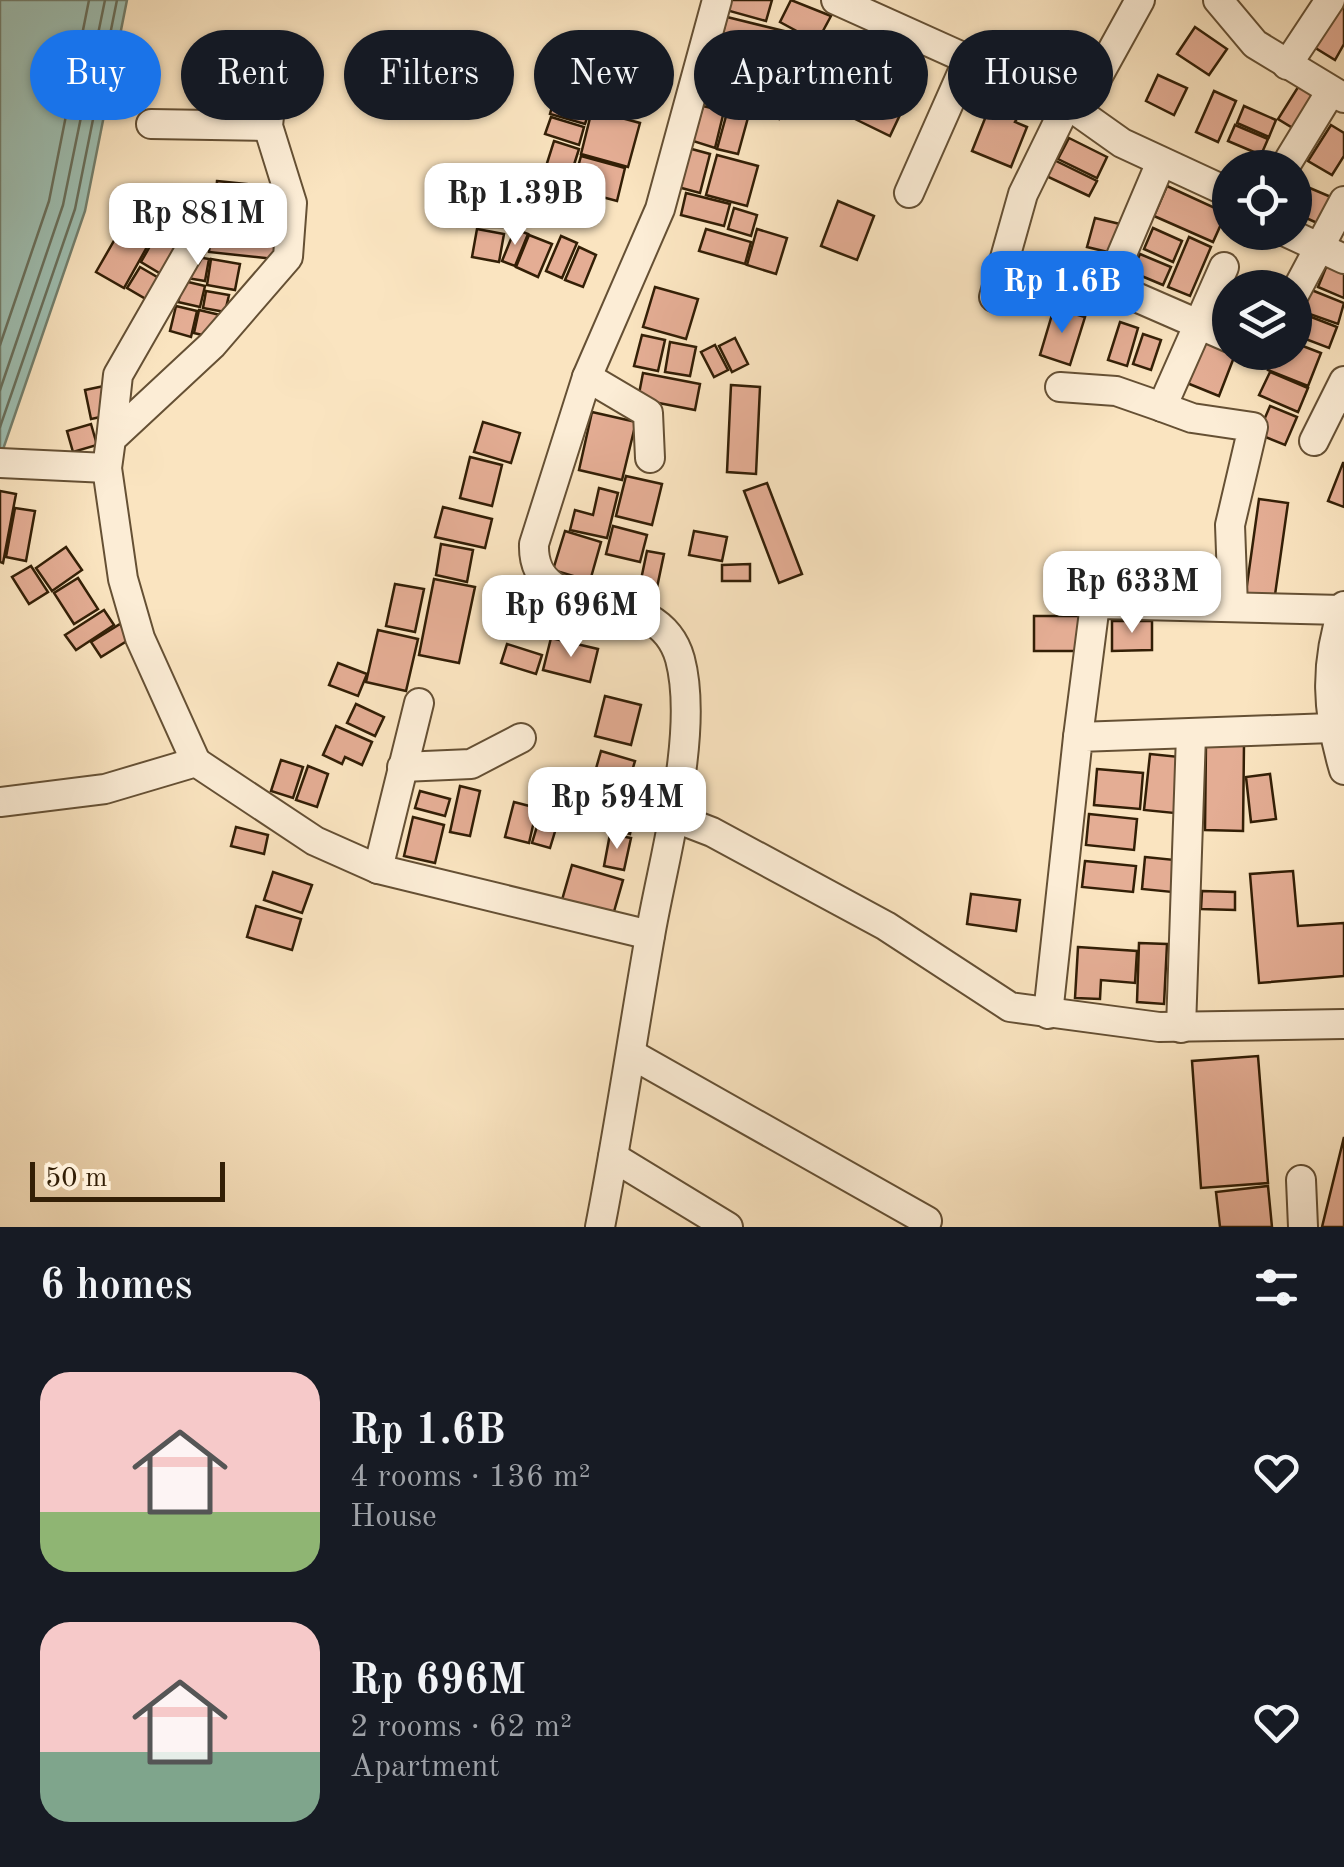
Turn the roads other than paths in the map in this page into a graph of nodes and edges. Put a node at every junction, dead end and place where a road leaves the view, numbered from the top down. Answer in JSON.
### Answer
{"nodes":[{"id":1,"x":717,"y":0,"type":"edge"},
{"id":2,"x":836,"y":0,"type":"edge"},
{"id":3,"x":1140,"y":0,"type":"edge"},
{"id":4,"x":1218,"y":0,"type":"edge"},
{"id":5,"x":1330,"y":0,"type":"edge"},
{"id":6,"x":1113,"y":49,"type":"edge"},
{"id":7,"x":948,"y":53,"type":"edge"},
{"id":8,"x":1287,"y":65,"type":"junction"},
{"id":9,"x":1338,"y":94,"type":"edge"},
{"id":10,"x":948,"y":103,"type":"edge"},
{"id":11,"x":269,"y":120,"type":"edge"},
{"id":12,"x":1059,"y":120,"type":"edge"},
{"id":13,"x":1090,"y":120,"type":"edge"},
{"id":14,"x":151,"y":124,"type":"dead end"},
{"id":15,"x":268,"y":126,"type":"junction"},
{"id":16,"x":1297,"y":150,"type":"edge"},
{"id":17,"x":1161,"y":162,"type":"junction"},
{"id":18,"x":1212,"y":185,"type":"edge"},
{"id":19,"x":908,"y":193,"type":"dead end"},
{"id":20,"x":1344,"y":201,"type":"edge"},
{"id":21,"x":196,"y":239,"type":"dead end"},
{"id":22,"x":1331,"y":254,"type":"edge"},
{"id":23,"x":1224,"y":266,"type":"dead end"},
{"id":24,"x":1312,"y":275,"type":"edge"},
{"id":25,"x":994,"y":296,"type":"dead end"},
{"id":26,"x":1197,"y":325,"type":"junction"},
{"id":27,"x":1212,"y":331,"type":"edge"},
{"id":28,"x":587,"y":377,"type":"junction"},
{"id":29,"x":1344,"y":382,"type":"edge"},
{"id":30,"x":1060,"y":388,"type":"dead end"},
{"id":31,"x":1162,"y":408,"type":"junction"},
{"id":32,"x":111,"y":439,"type":"junction"},
{"id":33,"x":1314,"y":442,"type":"dead end"},
{"id":34,"x":650,"y":458,"type":"dead end"},
{"id":35,"x":10,"y":464,"type":"edge"},
{"id":36,"x":107,"y":468,"type":"junction"},
{"id":37,"x":1234,"y":606,"type":"junction"},
{"id":38,"x":1343,"y":608,"type":"edge"},
{"id":39,"x":419,"y":703,"type":"dead end"},
{"id":40,"x":1332,"y":728,"type":"junction"},
{"id":41,"x":1191,"y":734,"type":"junction"},
{"id":42,"x":1078,"y":737,"type":"junction"},
{"id":43,"x":521,"y":738,"type":"dead end"},
{"id":44,"x":196,"y":762,"type":"junction"},
{"id":45,"x":402,"y":767,"type":"junction"},
{"id":46,"x":1344,"y":770,"type":"edge"},
{"id":47,"x":0,"y":802,"type":"edge"},
{"id":48,"x":675,"y":818,"type":"junction"},
{"id":49,"x":378,"y":869,"type":"junction"},
{"id":50,"x":650,"y":934,"type":"junction"},
{"id":51,"x":1048,"y":1014,"type":"junction"},
{"id":52,"x":1344,"y":1024,"type":"edge"},
{"id":53,"x":1181,"y":1028,"type":"junction"},
{"id":54,"x":631,"y":1054,"type":"junction"},
{"id":55,"x":613,"y":1157,"type":"junction"},
{"id":56,"x":1301,"y":1180,"type":"dead end"},
{"id":57,"x":926,"y":1221,"type":"dead end"},
{"id":58,"x":602,"y":1226,"type":"edge"},
{"id":59,"x":728,"y":1227,"type":"edge"},
{"id":60,"x":1302,"y":1227,"type":"edge"}],
"edges":[{"from":1,"to":28,"type":"street"},
{"from":2,"to":7,"type":"street"},
{"from":3,"to":6,"type":"street"},
{"from":4,"to":8,"type":"street"},
{"from":5,"to":8,"type":"street"},
{"from":8,"to":9,"type":"street"},
{"from":9,"to":16,"type":"street"},
{"from":10,"to":19,"type":"street"},
{"from":11,"to":15,"type":"street"},
{"from":12,"to":25,"type":"street"},
{"from":13,"to":17,"type":"street"},
{"from":14,"to":15,"type":"street"},
{"from":15,"to":32,"type":"street"},
{"from":17,"to":18,"type":"street"},
{"from":17,"to":26,"type":"street"},
{"from":20,"to":22,"type":"street"},
{"from":21,"to":32,"type":"street"},
{"from":22,"to":24,"type":"street"},
{"from":23,"to":26,"type":"street"},
{"from":26,"to":27,"type":"street"},
{"from":26,"to":31,"type":"street"},
{"from":28,"to":34,"type":"street"},
{"from":28,"to":48,"type":"street"},
{"from":29,"to":33,"type":"street"},
{"from":30,"to":31,"type":"street"},
{"from":31,"to":37,"type":"street"},
{"from":32,"to":36,"type":"street"},
{"from":35,"to":36,"type":"street"},
{"from":36,"to":44,"type":"street"},
{"from":37,"to":38,"type":"street"},
{"from":37,"to":42,"type":"street"},
{"from":38,"to":40,"type":"street"},
{"from":39,"to":45,"type":"street"},
{"from":40,"to":41,"type":"street"},
{"from":40,"to":46,"type":"street"},
{"from":41,"to":42,"type":"street"},
{"from":41,"to":53,"type":"street"},
{"from":42,"to":51,"type":"street"},
{"from":43,"to":45,"type":"street"},
{"from":44,"to":47,"type":"street"},
{"from":44,"to":49,"type":"street"},
{"from":45,"to":49,"type":"street"},
{"from":48,"to":50,"type":"street"},
{"from":48,"to":51,"type":"street"},
{"from":49,"to":50,"type":"street"},
{"from":50,"to":54,"type":"street"},
{"from":51,"to":53,"type":"street"},
{"from":52,"to":53,"type":"street"},
{"from":54,"to":55,"type":"street"},
{"from":54,"to":57,"type":"street"},
{"from":55,"to":58,"type":"street"},
{"from":55,"to":59,"type":"street"},
{"from":56,"to":60,"type":"street"}]}
